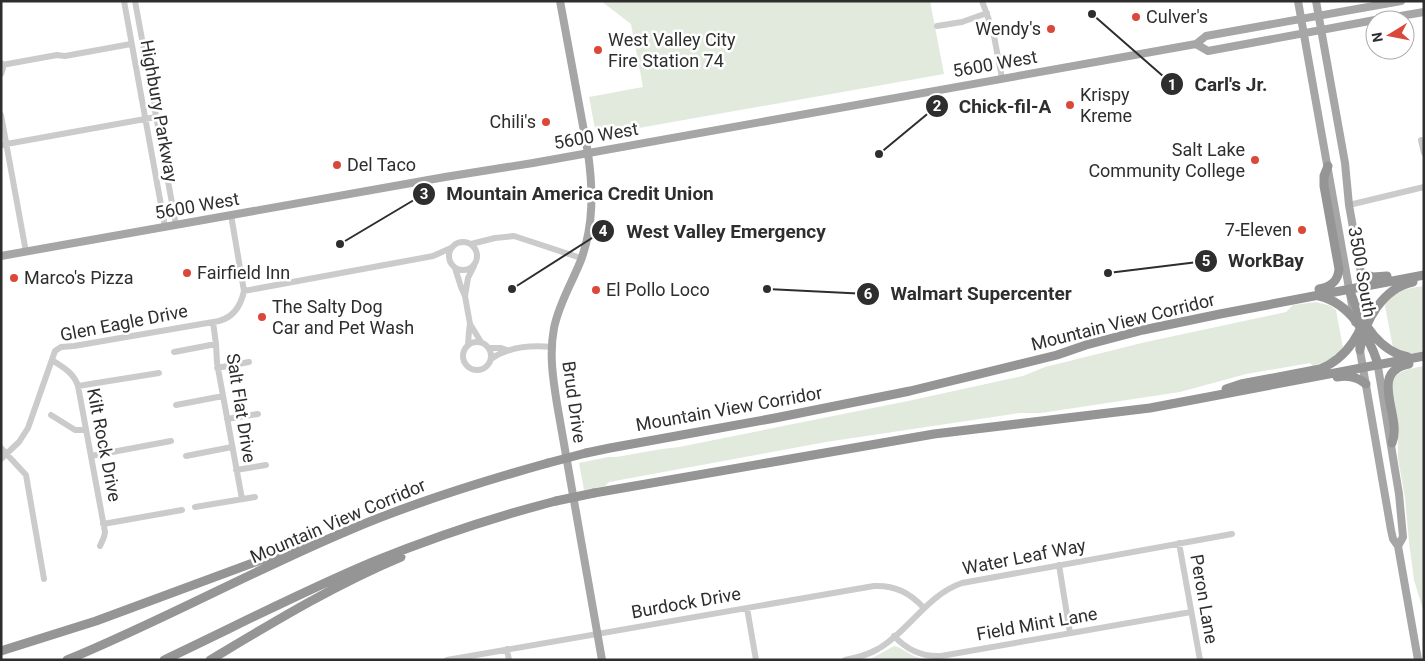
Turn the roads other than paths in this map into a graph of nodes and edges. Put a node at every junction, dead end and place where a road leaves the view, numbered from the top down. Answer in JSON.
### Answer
{"nodes":[{"id":1,"x":124,"y":1,"type":"edge"},
{"id":2,"x":135,"y":1,"type":"edge"},
{"id":3,"x":560,"y":1,"type":"edge"},
{"id":4,"x":982,"y":1,"type":"edge"},
{"id":5,"x":1298,"y":1,"type":"edge"},
{"id":6,"x":1316,"y":1,"type":"edge"},
{"id":7,"x":1401,"y":1,"type":"edge"},
{"id":8,"x":987,"y":13,"type":"junction"},
{"id":9,"x":1319,"y":16,"type":"junction"},
{"id":10,"x":1302,"y":19,"type":"junction"},
{"id":11,"x":1365,"y":22,"type":"edge"},
{"id":12,"x":938,"y":26,"type":"dead end"},
{"id":13,"x":1321,"y":30,"type":"junction"},
{"id":14,"x":1304,"y":33,"type":"junction"},
{"id":15,"x":131,"y":44,"type":"junction"},
{"id":16,"x":1196,"y":44,"type":"junction"},
{"id":17,"x":2,"y":64,"type":"edge"},
{"id":18,"x":1,"y":74,"type":"edge"},
{"id":19,"x":1002,"y":78,"type":"junction"},
{"id":20,"x":1,"y":115,"type":"edge"},
{"id":21,"x":156,"y":117,"type":"junction"},
{"id":22,"x":145,"y":119,"type":"junction"},
{"id":23,"x":1421,"y":140,"type":"dead end"},
{"id":24,"x":4,"y":144,"type":"edge"},
{"id":25,"x":588,"y":153,"type":"junction"},
{"id":26,"x":1424,"y":153,"type":"edge"},
{"id":27,"x":1328,"y":166,"type":"junction"},
{"id":28,"x":1424,"y":187,"type":"edge"},
{"id":29,"x":1349,"y":205,"type":"junction"},
{"id":30,"x":231,"y":215,"type":"junction"},
{"id":31,"x":176,"y":225,"type":"junction"},
{"id":32,"x":165,"y":227,"type":"junction"},
{"id":33,"x":485,"y":240,"type":"junction"},
{"id":34,"x":471,"y":244,"type":"junction"},
{"id":35,"x":451,"y":248,"type":"junction"},
{"id":36,"x":476,"y":251,"type":"junction"},
{"id":37,"x":26,"y":252,"type":"junction"},
{"id":38,"x":1,"y":256,"type":"edge"},
{"id":39,"x":433,"y":256,"type":"junction"},
{"id":40,"x":581,"y":258,"type":"junction"},
{"id":41,"x":474,"y":265,"type":"junction"},
{"id":42,"x":453,"y":266,"type":"junction"},
{"id":43,"x":1424,"y":269,"type":"edge"},
{"id":44,"x":1361,"y":273,"type":"junction"},
{"id":45,"x":1424,"y":275,"type":"edge"},
{"id":46,"x":1424,"y":280,"type":"edge"},
{"id":47,"x":1364,"y":286,"type":"junction"},
{"id":48,"x":1349,"y":289,"type":"junction"},
{"id":49,"x":244,"y":291,"type":"junction"},
{"id":50,"x":1314,"y":295,"type":"junction"},
{"id":51,"x":465,"y":296,"type":"junction"},
{"id":52,"x":1366,"y":302,"type":"joint"},
{"id":53,"x":1220,"y":314,"type":"junction"},
{"id":54,"x":213,"y":322,"type":"junction"},
{"id":55,"x":470,"y":324,"type":"junction"},
{"id":56,"x":1364,"y":327,"type":"junction"},
{"id":57,"x":480,"y":342,"type":"junction"},
{"id":58,"x":216,"y":344,"type":"junction"},
{"id":59,"x":468,"y":344,"type":"junction"},
{"id":60,"x":552,"y":347,"type":"junction"},
{"id":61,"x":490,"y":348,"type":"junction"},
{"id":62,"x":507,"y":350,"type":"junction"},
{"id":63,"x":1360,"y":350,"type":"joint"},
{"id":64,"x":174,"y":352,"type":"dead end"},
{"id":65,"x":1424,"y":356,"type":"edge"},
{"id":66,"x":1413,"y":358,"type":"junction"},
{"id":67,"x":491,"y":359,"type":"junction"},
{"id":68,"x":52,"y":360,"type":"junction"},
{"id":69,"x":1424,"y":361,"type":"edge"},
{"id":70,"x":249,"y":362,"type":"dead end"},
{"id":71,"x":1378,"y":364,"type":"junction"},
{"id":72,"x":1363,"y":367,"type":"junction"},
{"id":73,"x":218,"y":368,"type":"junction"},
{"id":74,"x":159,"y":373,"type":"dead end"},
{"id":75,"x":1366,"y":384,"type":"junction"},
{"id":76,"x":78,"y":386,"type":"junction"},
{"id":77,"x":1215,"y":395,"type":"junction"},
{"id":78,"x":223,"y":396,"type":"junction"},
{"id":79,"x":1184,"y":402,"type":"junction"},
{"id":80,"x":176,"y":405,"type":"dead end"},
{"id":81,"x":258,"y":414,"type":"dead end"},
{"id":82,"x":52,"y":415,"type":"dead end"},
{"id":83,"x":227,"y":419,"type":"junction"},
{"id":84,"x":86,"y":430,"type":"junction"},
{"id":85,"x":171,"y":441,"type":"dead end"},
{"id":86,"x":1392,"y":443,"type":"junction"},
{"id":87,"x":1,"y":448,"type":"edge"},
{"id":88,"x":232,"y":448,"type":"junction"},
{"id":89,"x":7,"y":454,"type":"junction"},
{"id":90,"x":91,"y":456,"type":"junction"},
{"id":91,"x":186,"y":456,"type":"dead end"},
{"id":92,"x":1,"y":460,"type":"edge"},
{"id":93,"x":266,"y":465,"type":"dead end"},
{"id":94,"x":236,"y":470,"type":"junction"},
{"id":95,"x":254,"y":496,"type":"dead end"},
{"id":96,"x":242,"y":499,"type":"junction"},
{"id":97,"x":195,"y":507,"type":"dead end"},
{"id":98,"x":182,"y":510,"type":"dead end"},
{"id":99,"x":523,"y":510,"type":"junction"},
{"id":100,"x":103,"y":524,"type":"junction"},
{"id":101,"x":346,"y":531,"type":"junction"},
{"id":102,"x":1232,"y":534,"type":"dead end"},
{"id":103,"x":1179,"y":544,"type":"junction"},
{"id":104,"x":100,"y":546,"type":"dead end"},
{"id":105,"x":1398,"y":546,"type":"junction"},
{"id":106,"x":1058,"y":565,"type":"junction"},
{"id":107,"x":44,"y":579,"type":"dead end"},
{"id":108,"x":747,"y":608,"type":"junction"},
{"id":109,"x":924,"y":608,"type":"junction"},
{"id":110,"x":1191,"y":612,"type":"junction"},
{"id":111,"x":1070,"y":633,"type":"junction"},
{"id":112,"x":598,"y":634,"type":"junction"},
{"id":113,"x":894,"y":636,"type":"junction"},
{"id":114,"x":507,"y":649,"type":"junction"},
{"id":115,"x":1,"y":651,"type":"edge"},
{"id":116,"x":67,"y":660,"type":"edge"},
{"id":117,"x":164,"y":660,"type":"edge"},
{"id":118,"x":210,"y":660,"type":"edge"},
{"id":119,"x":447,"y":660,"type":"edge"},
{"id":120,"x":509,"y":660,"type":"edge"},
{"id":121,"x":602,"y":660,"type":"edge"},
{"id":122,"x":756,"y":660,"type":"edge"},
{"id":123,"x":844,"y":660,"type":"edge"},
{"id":124,"x":1200,"y":660,"type":"edge"},
{"id":125,"x":1418,"y":660,"type":"edge"}],
"edges":[{"from":1,"to":15,"type":"street","name":"Highbury Parkway"},
{"from":2,"to":21,"type":"street","name":"Highbury Parkway"},
{"from":3,"to":25,"type":"main road","name":"Brud Drive"},
{"from":4,"to":8,"type":"street"},
{"from":5,"to":10,"type":"main road","name":"3500 South"},
{"from":6,"to":9,"type":"main road","name":"3500 South"},
{"from":7,"to":9,"type":"main road","name":"5600 West"},
{"from":8,"to":12,"type":"street"},
{"from":8,"to":19,"type":"street"},
{"from":9,"to":10,"type":"main road","name":"5600 West"},
{"from":9,"to":13,"type":"main road","name":"3500 South"},
{"from":10,"to":14,"type":"main road","name":"3500 South"},
{"from":10,"to":16,"type":"main road","name":"5600 West"},
{"from":11,"to":13,"type":"main road","name":"5600 West"},
{"from":13,"to":14,"type":"main road","name":"5600 West"},
{"from":13,"to":29,"type":"main road","name":"3500 South"},
{"from":14,"to":16,"type":"main road","name":"5600 West"},
{"from":14,"to":27,"type":"main road","name":"3500 South"},
{"from":15,"to":17,"type":"street"},
{"from":15,"to":22,"type":"street","name":"Highbury Parkway"},
{"from":16,"to":19,"type":"main road","name":"5600 West"},
{"from":17,"to":18,"type":"street"},
{"from":19,"to":25,"type":"main road","name":"5600 West"},
{"from":20,"to":24,"type":"street"},
{"from":21,"to":22,"type":"street"},
{"from":21,"to":31,"type":"street","name":"Highbury Parkway"},
{"from":22,"to":24,"type":"street"},
{"from":22,"to":32,"type":"street","name":"Highbury Parkway"},
{"from":23,"to":26,"type":"street"},
{"from":24,"to":37,"type":"street"},
{"from":25,"to":30,"type":"main road","name":"5600 West"},
{"from":25,"to":40,"type":"main road","name":"Brud Drive"},
{"from":27,"to":48,"type":"main road","name":"3500 South"},
{"from":27,"to":53,"type":"highway"},
{"from":28,"to":29,"type":"street"},
{"from":29,"to":44,"type":"main road","name":"3500 South"},
{"from":30,"to":31,"type":"main road","name":"5600 West"},
{"from":30,"to":49,"type":"street"},
{"from":31,"to":32,"type":"main road","name":"5600 West"},
{"from":32,"to":37,"type":"main road","name":"5600 West"},
{"from":33,"to":34,"type":"street"},
{"from":33,"to":36,"type":"street"},
{"from":33,"to":40,"type":"street"},
{"from":34,"to":35,"type":"street"},
{"from":34,"to":36,"type":"street"},
{"from":35,"to":39,"type":"street"},
{"from":35,"to":42,"type":"street"},
{"from":36,"to":41,"type":"street"},
{"from":37,"to":38,"type":"main road","name":"5600 West"},
{"from":39,"to":42,"type":"street"},
{"from":39,"to":49,"type":"street"},
{"from":40,"to":60,"type":"main road","name":"Brud Drive"},
{"from":41,"to":42,"type":"street"},
{"from":41,"to":51,"type":"street"},
{"from":42,"to":51,"type":"street"},
{"from":43,"to":44,"type":"highway"},
{"from":44,"to":47,"type":"main road","name":"3500 South"},
{"from":45,"to":47,"type":"highway","name":"Mountain View Corridor"},
{"from":46,"to":56,"type":"highway"},
{"from":47,"to":48,"type":"highway","name":"Mountain View Corridor"},
{"from":47,"to":52,"type":"main road","name":"3500 South"},
{"from":48,"to":50,"type":"highway","name":"Mountain View Corridor"},
{"from":48,"to":56,"type":"highway"},
{"from":49,"to":54,"type":"street","name":"Glen Eagle Drive"},
{"from":50,"to":53,"type":"highway","name":"Mountain View Corridor"},
{"from":50,"to":56,"type":"highway"},
{"from":51,"to":55,"type":"street"},
{"from":52,"to":56,"type":"highway"},
{"from":53,"to":101,"type":"highway","name":"Mountain View Corridor","bridge":true},
{"from":54,"to":58,"type":"street","name":"Salt Flat Drive"},
{"from":54,"to":68,"type":"street","name":"Glen Eagle Drive"},
{"from":55,"to":57,"type":"street"},
{"from":55,"to":59,"type":"street"},
{"from":56,"to":63,"type":"highway"},
{"from":56,"to":66,"type":"highway"},
{"from":56,"to":71,"type":"highway"},
{"from":56,"to":77,"type":"highway"},
{"from":57,"to":59,"type":"street"},
{"from":57,"to":61,"type":"street"},
{"from":58,"to":64,"type":"street"},
{"from":58,"to":73,"type":"street","name":"Salt Flat Drive"},
{"from":59,"to":67,"type":"street"},
{"from":60,"to":62,"type":"street"},
{"from":60,"to":112,"type":"main road","name":"Brud Drive"},
{"from":61,"to":62,"type":"street"},
{"from":61,"to":67,"type":"street"},
{"from":62,"to":67,"type":"street"},
{"from":63,"to":72,"type":"main road"},
{"from":65,"to":66,"type":"highway"},
{"from":66,"to":71,"type":"highway"},
{"from":68,"to":76,"type":"street","name":"Kilt Rock Drive"},
{"from":68,"to":89,"type":"street","name":"Glen Eagle Drive"},
{"from":69,"to":86,"type":"highway"},
{"from":70,"to":73,"type":"street"},
{"from":71,"to":72,"type":"highway"},
{"from":71,"to":86,"type":"main road"},
{"from":72,"to":75,"type":"main road"},
{"from":72,"to":77,"type":"highway"},
{"from":73,"to":78,"type":"street","name":"Salt Flat Drive"},
{"from":74,"to":76,"type":"street"},
{"from":75,"to":79,"type":"highway"},
{"from":75,"to":105,"type":"main road"},
{"from":76,"to":84,"type":"street","name":"Kilt Rock Drive"},
{"from":77,"to":79,"type":"highway"},
{"from":78,"to":80,"type":"street"},
{"from":78,"to":83,"type":"street","name":"Salt Flat Drive"},
{"from":79,"to":99,"type":"highway","bridge":true},
{"from":81,"to":83,"type":"street"},
{"from":82,"to":84,"type":"street"},
{"from":83,"to":88,"type":"street","name":"Salt Flat Drive"},
{"from":84,"to":90,"type":"street","name":"Kilt Rock Drive"},
{"from":85,"to":90,"type":"street"},
{"from":86,"to":105,"type":"main road"},
{"from":87,"to":89,"type":"street"},
{"from":88,"to":91,"type":"street"},
{"from":88,"to":94,"type":"street","name":"Salt Flat Drive"},
{"from":89,"to":92,"type":"street","name":"Glen Eagle Drive"},
{"from":89,"to":107,"type":"street"},
{"from":90,"to":100,"type":"street","name":"Kilt Rock Drive"},
{"from":93,"to":94,"type":"street"},
{"from":94,"to":96,"type":"street","name":"Salt Flat Drive"},
{"from":95,"to":96,"type":"street"},
{"from":96,"to":97,"type":"street"},
{"from":98,"to":100,"type":"street"},
{"from":99,"to":117,"type":"highway"},
{"from":99,"to":118,"type":"highway"},
{"from":100,"to":104,"type":"street","name":"Kilt Rock Drive"},
{"from":101,"to":115,"type":"highway"},
{"from":101,"to":116,"type":"highway","name":"Mountain View Corridor"},
{"from":102,"to":103,"type":"street","name":"Water Leaf Way"},
{"from":103,"to":106,"type":"street","name":"Water Leaf Way"},
{"from":103,"to":110,"type":"street","name":"Peron Lane"},
{"from":105,"to":125,"type":"main road"},
{"from":106,"to":109,"type":"street","name":"Water Leaf Way"},
{"from":106,"to":111,"type":"street"},
{"from":108,"to":109,"type":"street","name":"Burdock Drive"},
{"from":108,"to":112,"type":"street","name":"Burdock Drive"},
{"from":108,"to":122,"type":"street"},
{"from":109,"to":113,"type":"street","name":"Water Leaf Way"},
{"from":110,"to":111,"type":"street","name":"Field Mint Lane"},
{"from":110,"to":124,"type":"street","name":"Peron Lane"},
{"from":111,"to":113,"type":"street","name":"Field Mint Lane"},
{"from":112,"to":114,"type":"street","name":"Burdock Drive"},
{"from":112,"to":121,"type":"main road","name":"Brud Drive"},
{"from":113,"to":123,"type":"street","name":"Water Leaf Way"},
{"from":114,"to":119,"type":"street","name":"Burdock Drive"},
{"from":114,"to":120,"type":"street"}]}
